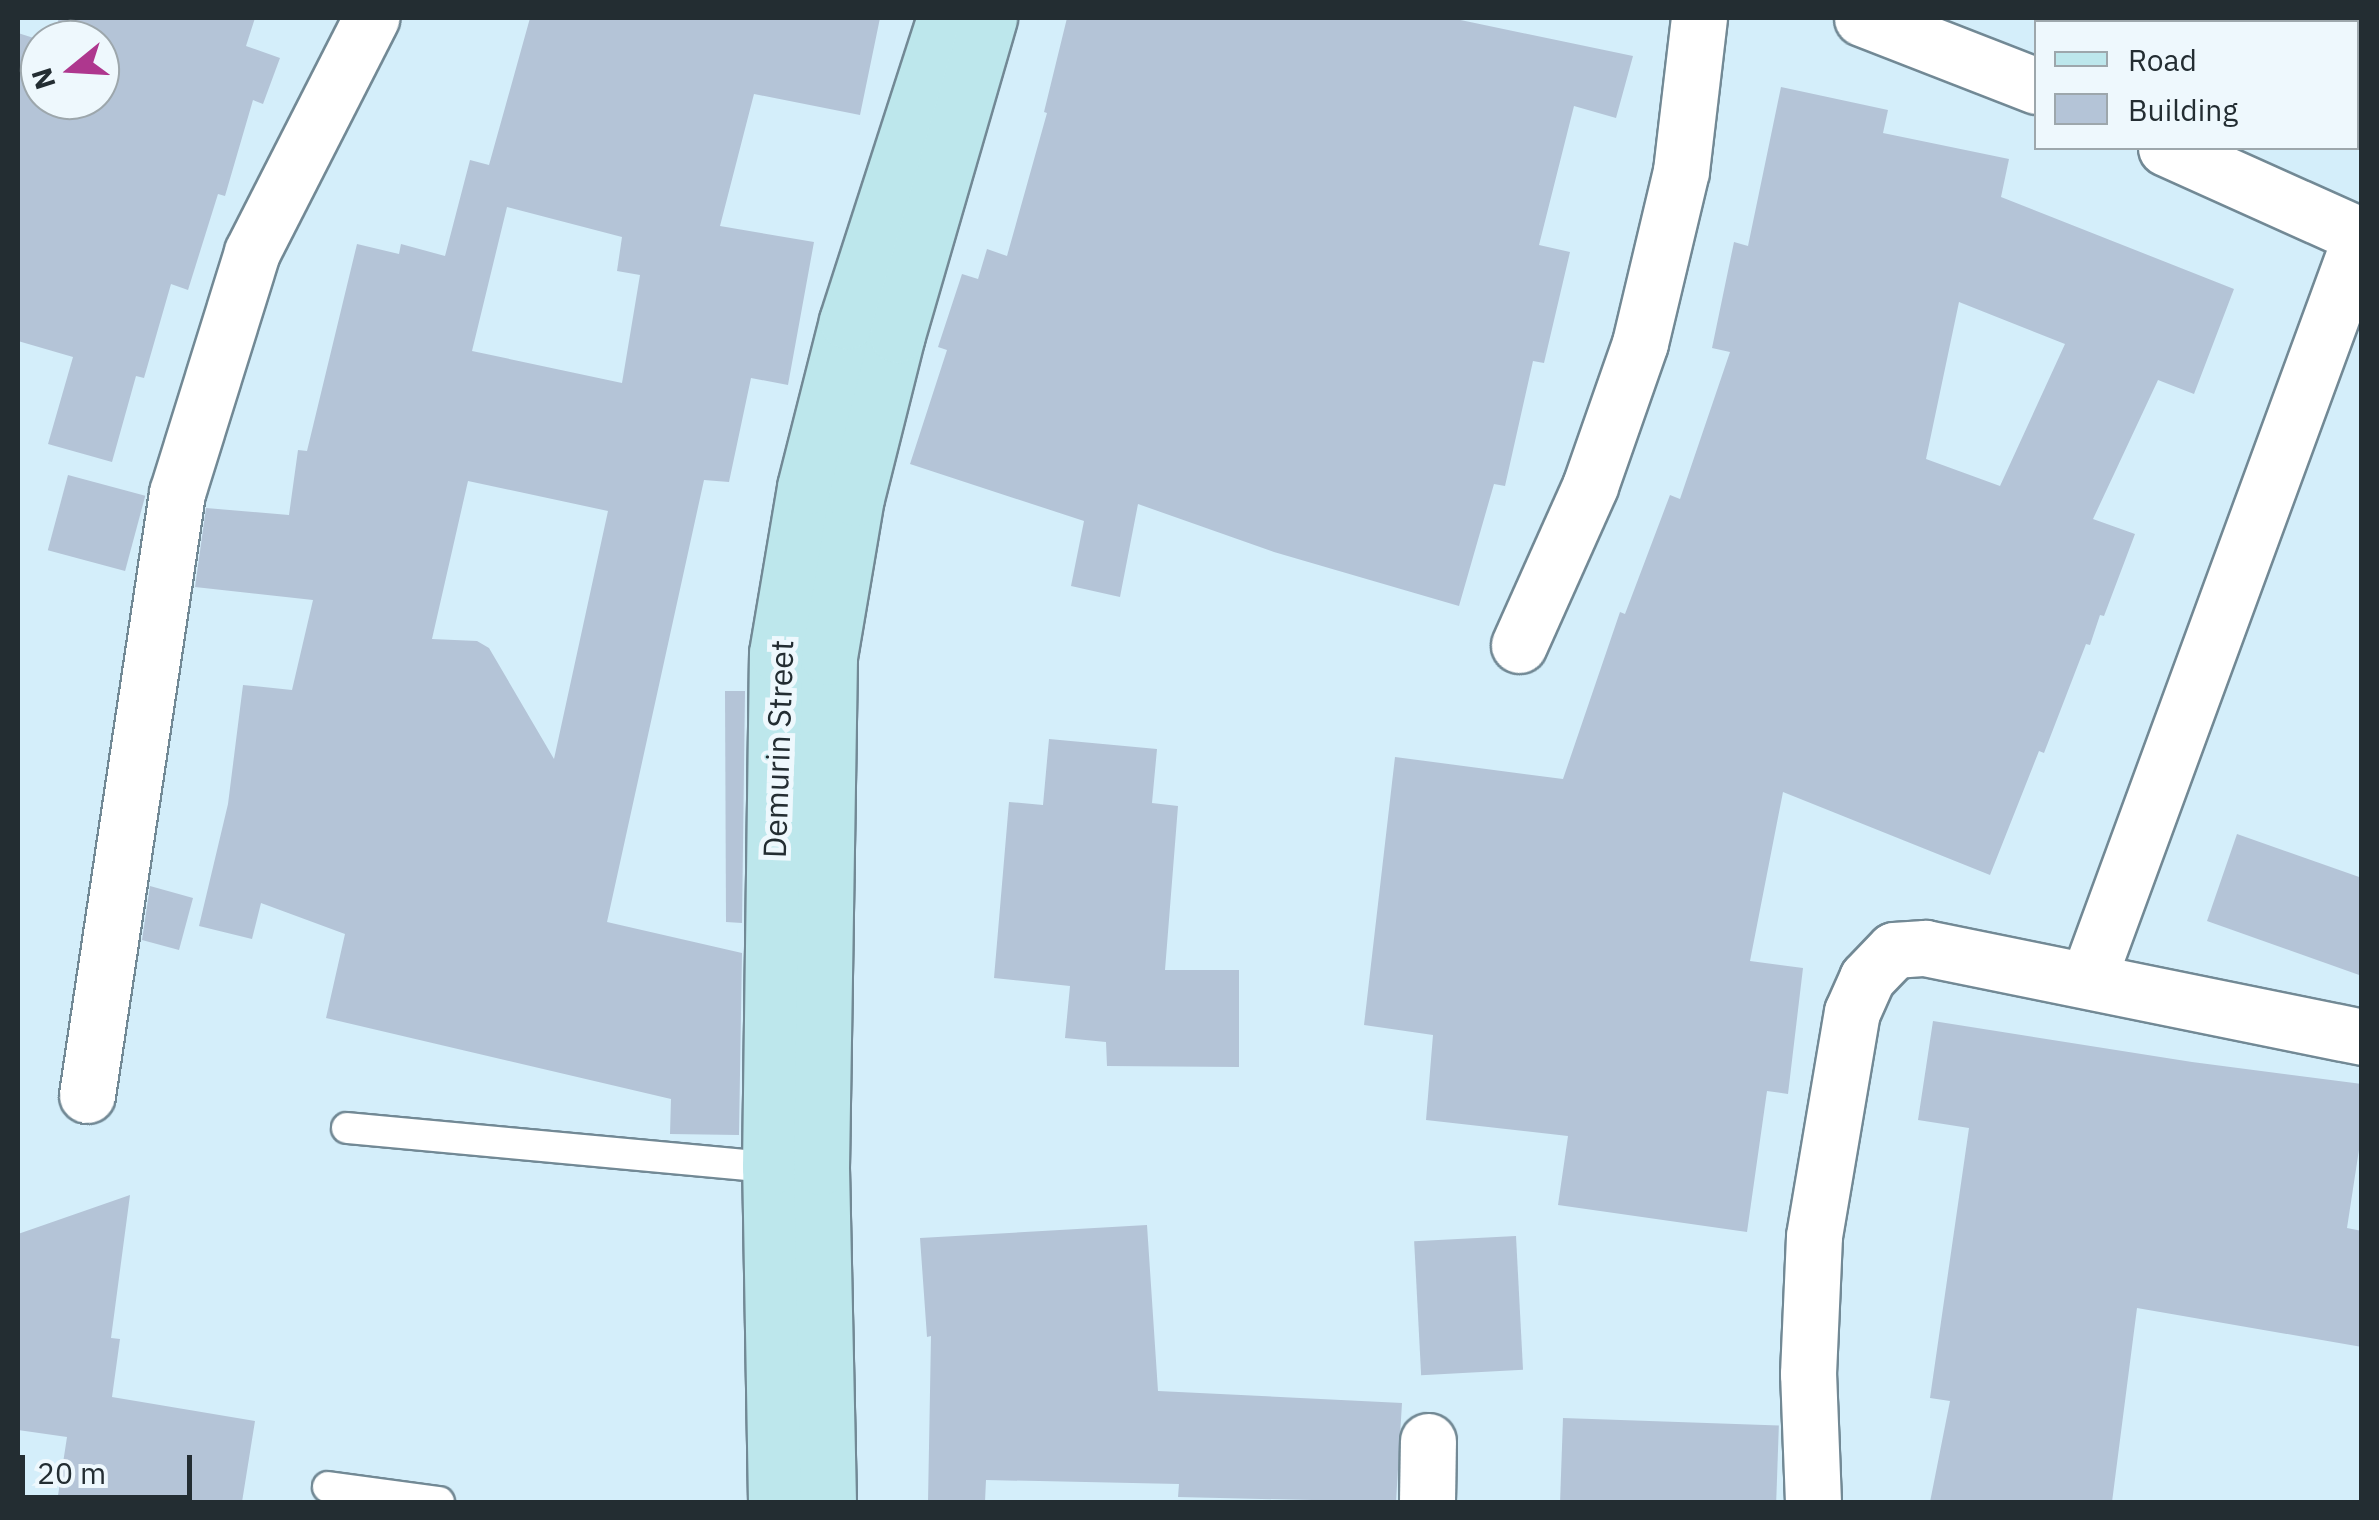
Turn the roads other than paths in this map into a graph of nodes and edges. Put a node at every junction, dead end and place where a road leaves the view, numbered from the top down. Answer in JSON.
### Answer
{"nodes":[{"id":1,"x":370,"y":18,"type":"edge"},
{"id":2,"x":945,"y":18,"type":"edge"},
{"id":3,"x":989,"y":18,"type":"edge"},
{"id":4,"x":1699,"y":18,"type":"edge"},
{"id":5,"x":1862,"y":18,"type":"edge"},
{"id":6,"x":2034,"y":85,"type":"edge"},
{"id":7,"x":2170,"y":150,"type":"edge"},
{"id":8,"x":2361,"y":236,"type":"edge"},
{"id":9,"x":1519,"y":644,"type":"dead end"},
{"id":10,"x":2088,"y":978,"type":"junction"},
{"id":11,"x":2362,"y":1037,"type":"edge"},
{"id":12,"x":87,"y":1095,"type":"dead end"},
{"id":13,"x":347,"y":1128,"type":"dead end"},
{"id":14,"x":770,"y":1167,"type":"junction"},
{"id":15,"x":1428,"y":1440,"type":"dead end"},
{"id":16,"x":328,"y":1487,"type":"dead end"},
{"id":17,"x":440,"y":1502,"type":"edge"},
{"id":18,"x":776,"y":1502,"type":"edge"},
{"id":19,"x":828,"y":1502,"type":"edge"},
{"id":20,"x":1427,"y":1502,"type":"edge"},
{"id":21,"x":1813,"y":1502,"type":"edge"}],
"edges":[{"from":1,"to":12,"type":"street"},
{"from":2,"to":14,"type":"street","name":"Demurin Street"},
{"from":3,"to":19,"type":"street","name":"Demurin Street"},
{"from":4,"to":9,"type":"street"},
{"from":5,"to":6,"type":"street"},
{"from":7,"to":8,"type":"street"},
{"from":8,"to":10,"type":"street"},
{"from":10,"to":11,"type":"street"},
{"from":10,"to":21,"type":"street"},
{"from":13,"to":14,"type":"lane"},
{"from":14,"to":18,"type":"street","name":"Demurin Street"},
{"from":15,"to":20,"type":"street"},
{"from":16,"to":17,"type":"lane"}]}
